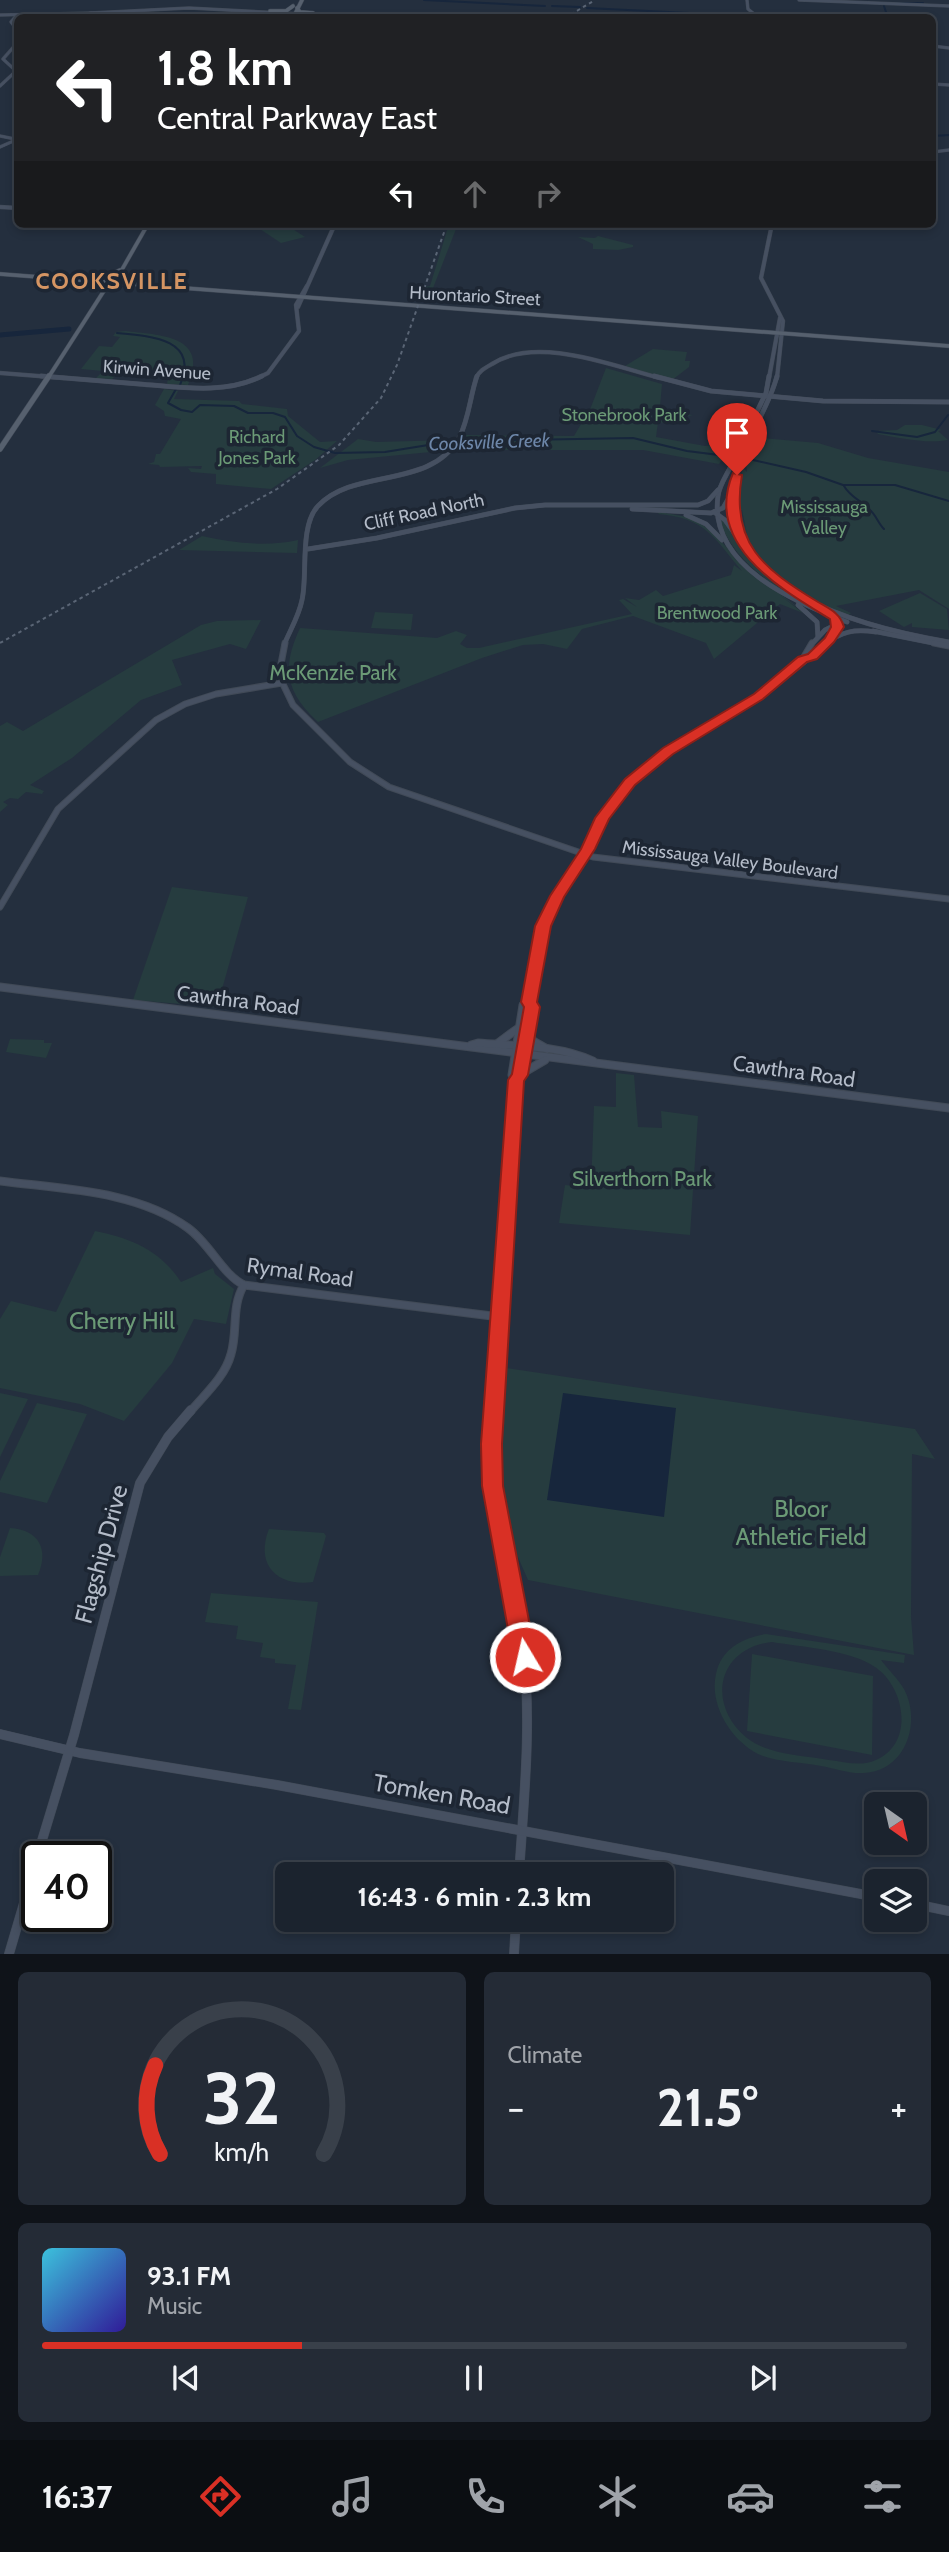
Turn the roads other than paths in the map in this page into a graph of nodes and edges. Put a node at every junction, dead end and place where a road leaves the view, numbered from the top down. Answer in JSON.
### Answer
{"nodes":[{"id":1,"x":299,"y":0,"type":"edge"},
{"id":2,"x":799,"y":0,"type":"edge"},
{"id":3,"x":949,"y":6,"type":"edge"},
{"id":4,"x":124,"y":11,"type":"junction"},
{"id":5,"x":269,"y":12,"type":"junction"},
{"id":6,"x":295,"y":13,"type":"edge"},
{"id":7,"x":54,"y":14,"type":"edge"},
{"id":8,"x":124,"y":14,"type":"edge"},
{"id":9,"x":283,"y":14,"type":"edge"},
{"id":10,"x":313,"y":14,"type":"joint"},
{"id":11,"x":14,"y":46,"type":"edge"},
{"id":12,"x":14,"y":69,"type":"edge"},
{"id":13,"x":14,"y":73,"type":"edge"},
{"id":14,"x":0,"y":86,"type":"edge"},
{"id":15,"x":146,"y":228,"type":"edge"},
{"id":16,"x":333,"y":228,"type":"edge"},
{"id":17,"x":771,"y":228,"type":"edge"},
{"id":18,"x":0,"y":273,"type":"edge"},
{"id":19,"x":112,"y":281,"type":"junction"},
{"id":20,"x":303,"y":295,"type":"junction"},
{"id":21,"x":780,"y":331,"type":"junction"},
{"id":22,"x":949,"y":345,"type":"edge"},
{"id":23,"x":0,"y":373,"type":"edge"},
{"id":24,"x":48,"y":377,"type":"junction"},
{"id":25,"x":767,"y":397,"type":"junction"},
{"id":26,"x":949,"y":402,"type":"edge"},
{"id":27,"x":0,"y":449,"type":"edge"},
{"id":28,"x":734,"y":484,"type":"junction"},
{"id":29,"x":721,"y":486,"type":"junction"},
{"id":30,"x":680,"y":505,"type":"junction"},
{"id":31,"x":515,"y":508,"type":"junction"},
{"id":32,"x":674,"y":511,"type":"junction"},
{"id":33,"x":714,"y":512,"type":"junction"},
{"id":34,"x":741,"y":541,"type":"junction"},
{"id":35,"x":727,"y":544,"type":"junction"},
{"id":36,"x":308,"y":548,"type":"junction"},
{"id":37,"x":789,"y":597,"type":"junction"},
{"id":38,"x":819,"y":606,"type":"junction"},
{"id":39,"x":839,"y":620,"type":"junction"},
{"id":40,"x":859,"y":621,"type":"junction"},
{"id":41,"x":876,"y":632,"type":"junction"},
{"id":42,"x":817,"y":640,"type":"junction"},
{"id":43,"x":830,"y":640,"type":"junction"},
{"id":44,"x":949,"y":644,"type":"edge"},
{"id":45,"x":802,"y":660,"type":"junction"},
{"id":46,"x":282,"y":683,"type":"junction"},
{"id":47,"x":584,"y":855,"type":"junction"},
{"id":48,"x":949,"y":899,"type":"edge"},
{"id":49,"x":0,"y":907,"type":"edge"},
{"id":50,"x":0,"y":987,"type":"edge"},
{"id":51,"x":529,"y":1002,"type":"junction"},
{"id":52,"x":518,"y":1028,"type":"junction"},
{"id":53,"x":527,"y":1030,"type":"junction"},
{"id":54,"x":494,"y":1044,"type":"junction"},
{"id":55,"x":471,"y":1045,"type":"junction"},
{"id":56,"x":514,"y":1051,"type":"junction"},
{"id":57,"x":552,"y":1051,"type":"junction"},
{"id":58,"x":523,"y":1052,"type":"junction"},
{"id":59,"x":548,"y":1059,"type":"junction"},
{"id":60,"x":593,"y":1061,"type":"junction"},
{"id":61,"x":518,"y":1078,"type":"junction"},
{"id":62,"x":949,"y":1108,"type":"edge"},
{"id":63,"x":0,"y":1181,"type":"edge"},
{"id":64,"x":244,"y":1285,"type":"junction"},
{"id":65,"x":500,"y":1317,"type":"junction"},
{"id":66,"x":0,"y":1734,"type":"edge"},
{"id":67,"x":68,"y":1750,"type":"junction"},
{"id":68,"x":521,"y":1829,"type":"junction"},
{"id":69,"x":42,"y":1841,"type":"edge"},
{"id":70,"x":520,"y":1862,"type":"edge"},
{"id":71,"x":864,"y":1895,"type":"edge"},
{"id":72,"x":927,"y":1906,"type":"edge"},
{"id":73,"x":949,"y":1911,"type":"edge"},
{"id":74,"x":21,"y":1913,"type":"edge"},
{"id":75,"x":515,"y":1932,"type":"edge"},
{"id":76,"x":9,"y":1954,"type":"edge"},
{"id":77,"x":514,"y":1954,"type":"edge"}],
"edges":[{"from":1,"to":6,"type":"main road"},
{"from":2,"to":3,"type":"street"},
{"from":4,"to":5,"type":"street"},
{"from":4,"to":7,"type":"street"},
{"from":4,"to":8,"type":"street"},
{"from":5,"to":6,"type":"main road"},
{"from":5,"to":9,"type":"main road"},
{"from":6,"to":10,"type":"main road"},
{"from":6,"to":10,"type":"main road"},
{"from":11,"to":12,"type":"street"},
{"from":13,"to":14,"type":"street"},
{"from":15,"to":19,"type":"main road"},
{"from":16,"to":20,"type":"street"},
{"from":17,"to":21,"type":"street"},
{"from":18,"to":19,"type":"main road","name":"Hurontario Street"},
{"from":19,"to":20,"type":"main road","name":"Hurontario Street"},
{"from":19,"to":24,"type":"main road"},
{"from":20,"to":21,"type":"main road","name":"Hurontario Street"},
{"from":20,"to":24,"type":"street","name":"Kirwin Avenue"},
{"from":21,"to":22,"type":"main road","name":"Hurontario Street"},
{"from":21,"to":25,"type":"street"},
{"from":23,"to":24,"type":"street","name":"Kirwin Avenue"},
{"from":24,"to":27,"type":"main road"},
{"from":25,"to":26,"type":"street"},
{"from":25,"to":28,"type":"street"},
{"from":25,"to":29,"type":"street"},
{"from":25,"to":36,"type":"street"},
{"from":28,"to":33,"type":"street"},
{"from":28,"to":34,"type":"street"},
{"from":29,"to":30,"type":"street"},
{"from":29,"to":33,"type":"street"},
{"from":30,"to":31,"type":"street","name":"Cliff Road North"},
{"from":30,"to":33,"type":"street"},
{"from":31,"to":32,"type":"street","name":"Cliff Road North"},
{"from":31,"to":36,"type":"street","name":"Cliff Road North"},
{"from":32,"to":33,"type":"street","name":"Cliff Road North"},
{"from":32,"to":35,"type":"street"},
{"from":33,"to":34,"type":"street"},
{"from":33,"to":35,"type":"street"},
{"from":34,"to":38,"type":"street"},
{"from":35,"to":37,"type":"street"},
{"from":36,"to":46,"type":"street"},
{"from":37,"to":39,"type":"street"},
{"from":37,"to":42,"type":"street"},
{"from":38,"to":39,"type":"street"},
{"from":38,"to":40,"type":"street"},
{"from":39,"to":40,"type":"street"},
{"from":39,"to":41,"type":"street"},
{"from":39,"to":42,"type":"street"},
{"from":39,"to":43,"type":"street"},
{"from":40,"to":44,"type":"street"},
{"from":41,"to":43,"type":"street"},
{"from":41,"to":44,"type":"street"},
{"from":42,"to":45,"type":"street"},
{"from":43,"to":45,"type":"street"},
{"from":45,"to":47,"type":"street"},
{"from":46,"to":47,"type":"street","name":"Mississauga Valley Boulevard"},
{"from":46,"to":49,"type":"street"},
{"from":47,"to":48,"type":"street","name":"Mississauga Valley Boulevard"},
{"from":47,"to":51,"type":"street"},
{"from":50,"to":55,"type":"street","name":"Cawthra Road"},
{"from":51,"to":52,"type":"street"},
{"from":51,"to":53,"type":"street"},
{"from":52,"to":54,"type":"street"},
{"from":52,"to":56,"type":"street"},
{"from":53,"to":57,"type":"street"},
{"from":53,"to":58,"type":"street"},
{"from":54,"to":55,"type":"street","name":"Cawthra Road"},
{"from":54,"to":56,"type":"street","name":"Cawthra Road"},
{"from":55,"to":56,"type":"street","name":"Cawthra Road"},
{"from":56,"to":58,"type":"street","name":"Cawthra Road"},
{"from":56,"to":61,"type":"street"},
{"from":57,"to":58,"type":"street","name":"Cawthra Road"},
{"from":57,"to":60,"type":"street","name":"Cawthra Road"},
{"from":58,"to":59,"type":"street","name":"Cawthra Road"},
{"from":58,"to":61,"type":"street"},
{"from":59,"to":60,"type":"street","name":"Cawthra Road"},
{"from":59,"to":61,"type":"street"},
{"from":60,"to":62,"type":"street","name":"Cawthra Road"},
{"from":61,"to":65,"type":"street"},
{"from":63,"to":64,"type":"street","name":"Rymal Road"},
{"from":64,"to":65,"type":"street","name":"Rymal Road"},
{"from":64,"to":67,"type":"street","name":"Flagship Drive"},
{"from":65,"to":68,"type":"street"},
{"from":66,"to":67,"type":"street","name":"Tomken Road"},
{"from":67,"to":68,"type":"street","name":"Tomken Road"},
{"from":67,"to":69,"type":"street","name":"Flagship Drive"},
{"from":68,"to":70,"type":"street"},
{"from":68,"to":71,"type":"street","name":"Tomken Road"},
{"from":72,"to":73,"type":"street"},
{"from":74,"to":76,"type":"street","name":"Flagship Drive"},
{"from":75,"to":77,"type":"street"}]}
